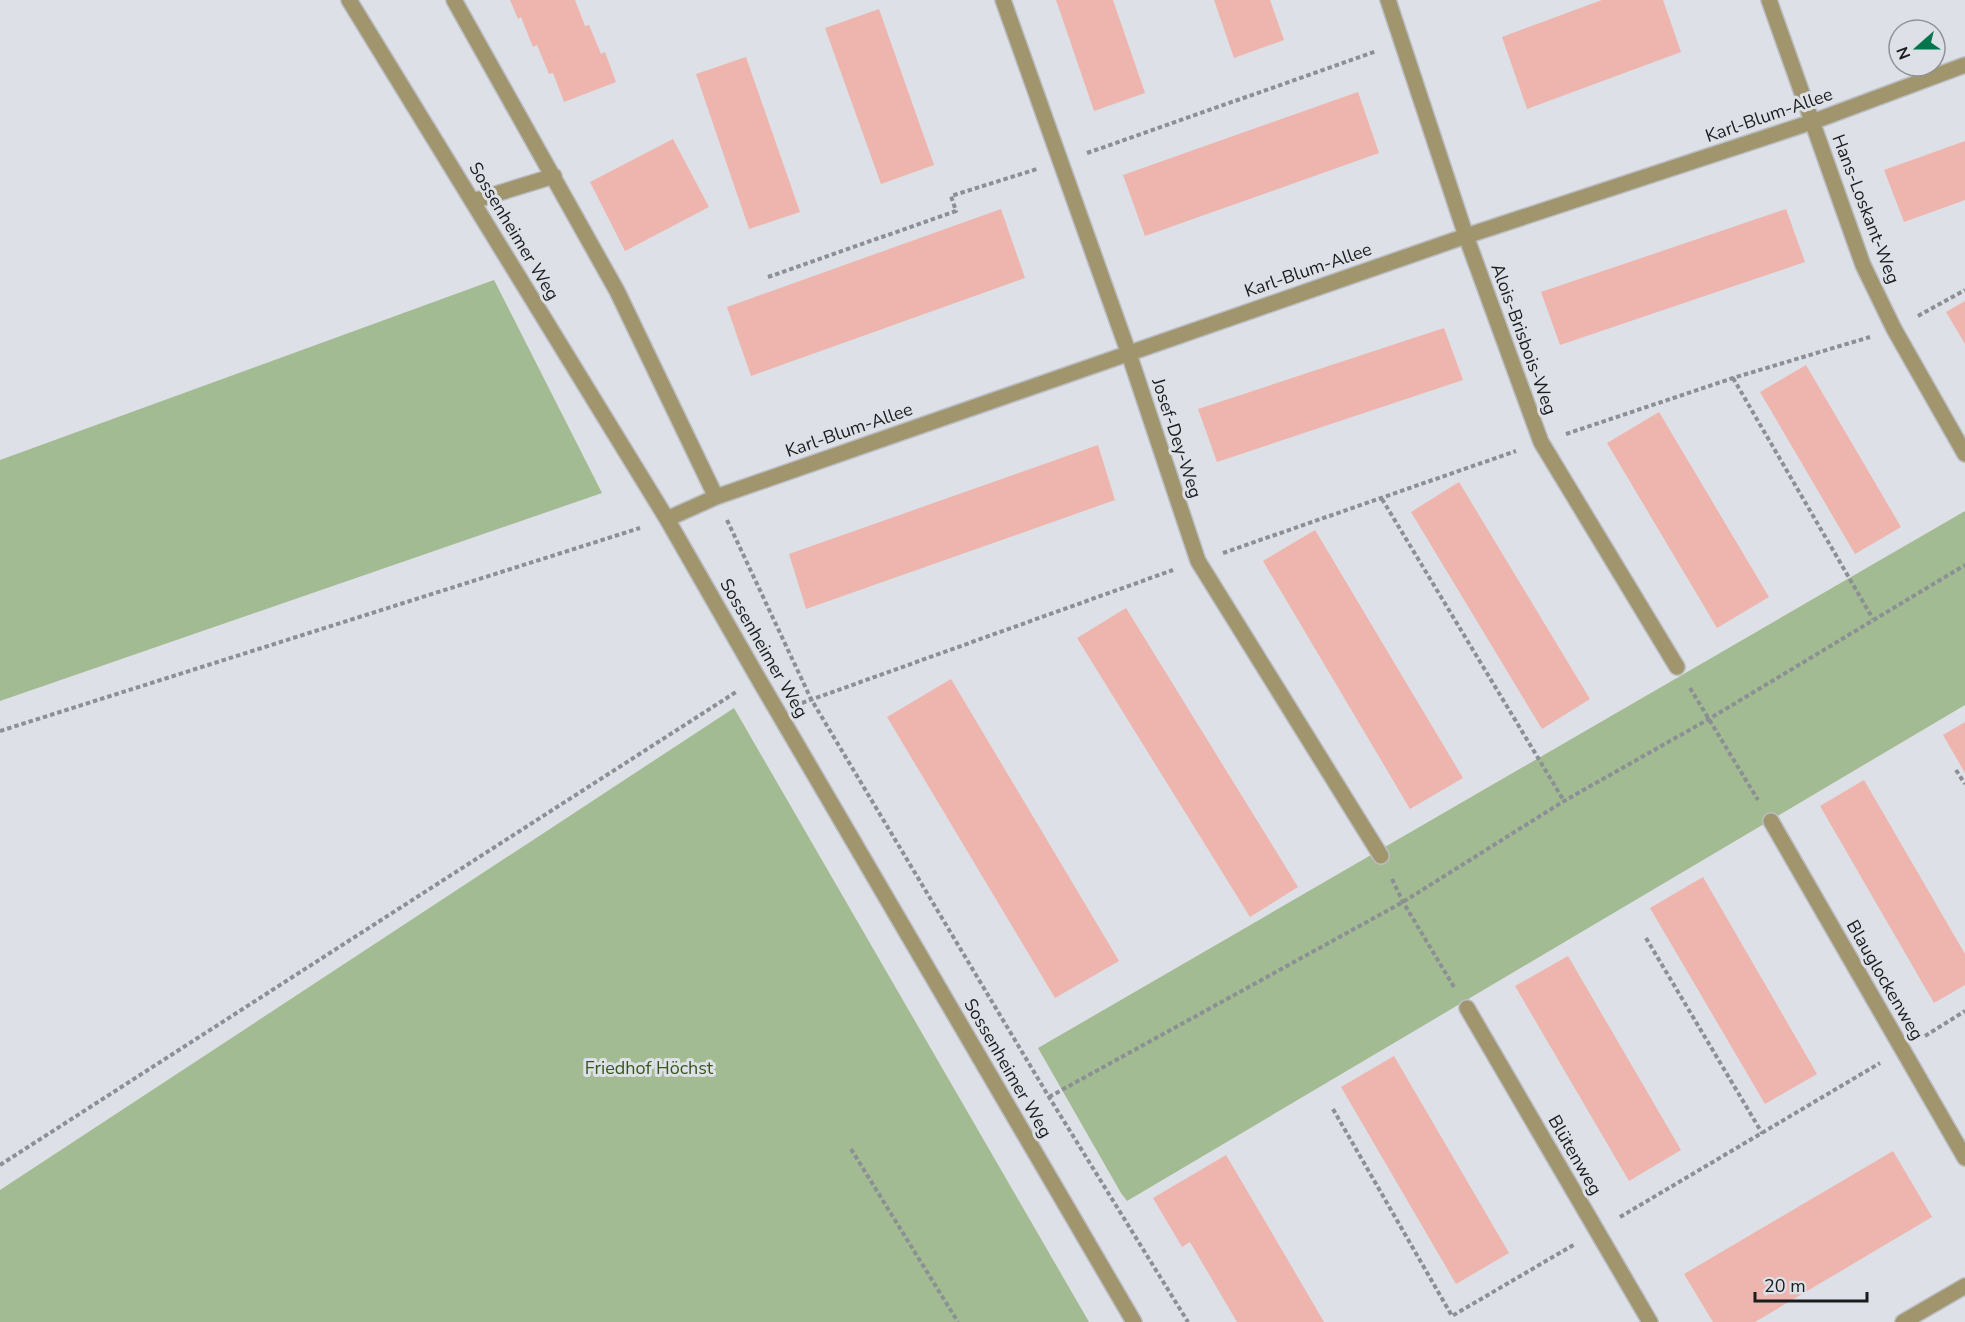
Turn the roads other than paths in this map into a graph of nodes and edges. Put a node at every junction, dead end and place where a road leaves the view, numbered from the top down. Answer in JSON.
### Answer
{"nodes":[{"id":1,"x":349,"y":0,"type":"edge"},
{"id":2,"x":454,"y":0,"type":"edge"},
{"id":3,"x":1003,"y":0,"type":"edge"},
{"id":4,"x":1388,"y":0,"type":"edge"},
{"id":5,"x":1769,"y":0,"type":"edge"},
{"id":6,"x":1965,"y":65,"type":"edge"},
{"id":7,"x":1812,"y":122,"type":"junction"},
{"id":8,"x":554,"y":176,"type":"junction"},
{"id":9,"x":473,"y":201,"type":"junction"},
{"id":10,"x":1466,"y":236,"type":"junction"},
{"id":11,"x":1129,"y":354,"type":"junction"},
{"id":12,"x":1965,"y":454,"type":"edge"},
{"id":13,"x":716,"y":497,"type":"junction"},
{"id":14,"x":667,"y":519,"type":"junction"},
{"id":15,"x":1677,"y":667,"type":"road end"},
{"id":16,"x":1771,"y":821,"type":"road end"},
{"id":17,"x":1380,"y":856,"type":"road end"},
{"id":18,"x":1467,"y":1008,"type":"road end"},
{"id":19,"x":1965,"y":1158,"type":"edge"},
{"id":20,"x":1965,"y":1286,"type":"edge"},
{"id":21,"x":1134,"y":1322,"type":"edge"},
{"id":22,"x":1650,"y":1322,"type":"edge"},
{"id":23,"x":1903,"y":1322,"type":"edge"}],
"edges":[{"from":1,"to":9,"type":"street","name":"Sossenheimer Weg"},
{"from":2,"to":8,"type":"street"},
{"from":3,"to":11,"type":"street","name":"Josef-Dey-Weg"},
{"from":4,"to":10,"type":"street","name":"Alois-Brisbois-Weg"},
{"from":5,"to":7,"type":"street","name":"Hans-Loskant-Weg"},
{"from":6,"to":7,"type":"street","name":"Karl-Blum-Allee"},
{"from":7,"to":10,"type":"street","name":"Karl-Blum-Allee"},
{"from":7,"to":12,"type":"street","name":"Hans-Loskant-Weg"},
{"from":8,"to":9,"type":"street"},
{"from":8,"to":13,"type":"street"},
{"from":9,"to":14,"type":"street","name":"Sossenheimer Weg"},
{"from":10,"to":11,"type":"street","name":"Karl-Blum-Allee"},
{"from":10,"to":15,"type":"street","name":"Alois-Brisbois-Weg"},
{"from":11,"to":13,"type":"street","name":"Karl-Blum-Allee"},
{"from":11,"to":17,"type":"street","name":"Josef-Dey-Weg"},
{"from":13,"to":14,"type":"street","name":"Karl-Blum-Allee"},
{"from":14,"to":21,"type":"street","name":"Sossenheimer Weg"},
{"from":16,"to":19,"type":"street","name":"Blauglockenweg"},
{"from":18,"to":22,"type":"street","name":"Blütenweg"},
{"from":20,"to":23,"type":"street"}]}
